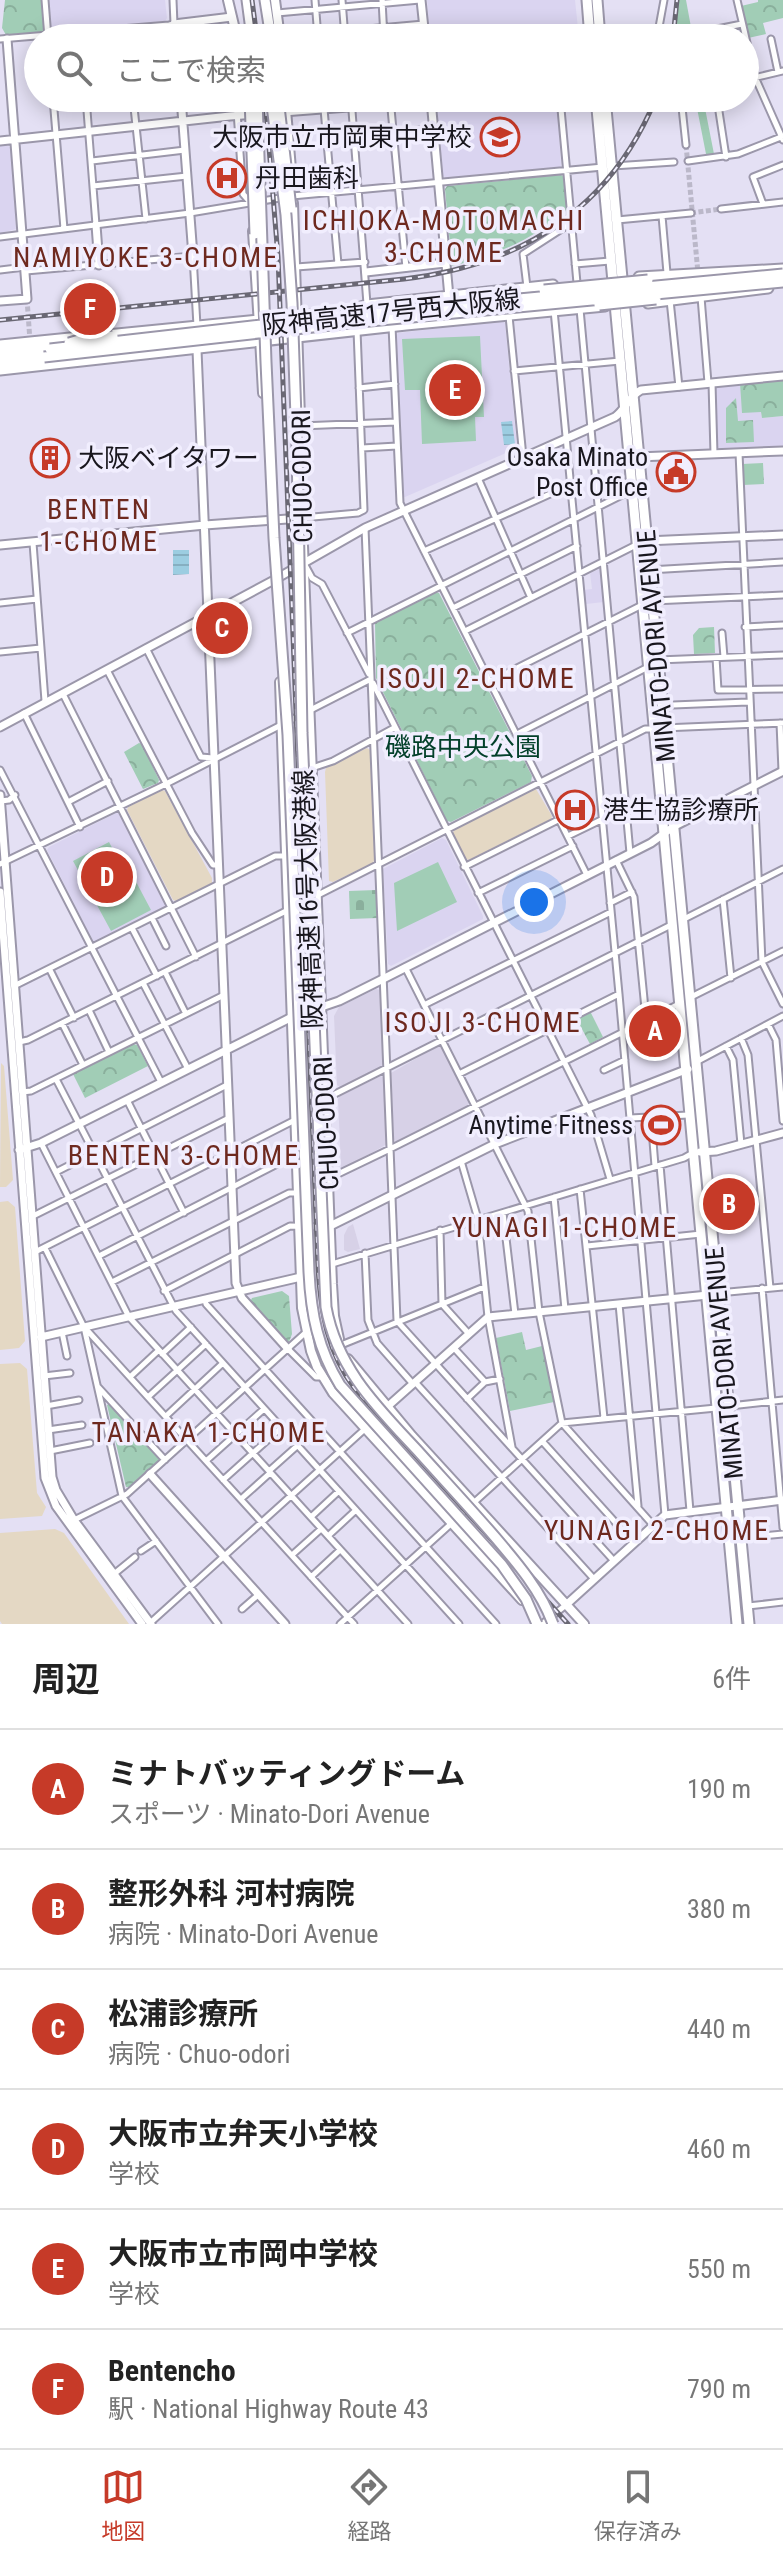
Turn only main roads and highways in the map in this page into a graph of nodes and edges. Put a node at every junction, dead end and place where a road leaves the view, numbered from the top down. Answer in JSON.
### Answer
{"nodes":[{"id":1,"x":228,"y":0,"type":"edge"},
{"id":2,"x":244,"y":0,"type":"edge"},
{"id":3,"x":263,"y":0,"type":"edge"},
{"id":4,"x":275,"y":0,"type":"edge"},
{"id":5,"x":587,"y":0,"type":"edge"},
{"id":6,"x":597,"y":0,"type":"edge"},
{"id":7,"x":232,"y":24,"type":"edge"},
{"id":8,"x":245,"y":24,"type":"edge"},
{"id":9,"x":249,"y":24,"type":"edge"},
{"id":10,"x":266,"y":24,"type":"edge"},
{"id":11,"x":278,"y":24,"type":"edge"},
{"id":12,"x":589,"y":24,"type":"edge"},
{"id":13,"x":599,"y":24,"type":"edge"},
{"id":14,"x":244,"y":112,"type":"edge"},
{"id":15,"x":249,"y":112,"type":"edge"},
{"id":16,"x":257,"y":112,"type":"edge"},
{"id":17,"x":273,"y":112,"type":"edge"},
{"id":18,"x":280,"y":112,"type":"edge"},
{"id":19,"x":286,"y":112,"type":"edge"},
{"id":20,"x":598,"y":112,"type":"edge"},
{"id":21,"x":605,"y":112,"type":"edge"},
{"id":22,"x":607,"y":167,"type":"junction"},
{"id":23,"x":783,"y":270,"type":"edge"},
{"id":24,"x":617,"y":279,"type":"junction"},
{"id":25,"x":722,"y":279,"type":"junction"},
{"id":26,"x":782,"y":285,"type":"edge"},
{"id":27,"x":263,"y":286,"type":"junction"},
{"id":28,"x":711,"y":288,"type":"junction"},
{"id":29,"x":292,"y":303,"type":"junction"},
{"id":30,"x":620,"y":305,"type":"junction"},
{"id":31,"x":368,"y":307,"type":"junction"},
{"id":32,"x":326,"y":312,"type":"junction"},
{"id":33,"x":298,"y":315,"type":"junction"},
{"id":34,"x":259,"y":318,"type":"junction"},
{"id":35,"x":406,"y":325,"type":"junction"},
{"id":36,"x":328,"y":334,"type":"junction"},
{"id":37,"x":299,"y":338,"type":"junction"},
{"id":38,"x":62,"y":339,"type":"junction"},
{"id":39,"x":260,"y":343,"type":"junction"},
{"id":40,"x":0,"y":345,"type":"edge"},
{"id":41,"x":226,"y":347,"type":"junction"},
{"id":42,"x":0,"y":354,"type":"edge"},
{"id":43,"x":0,"y":361,"type":"edge"},
{"id":44,"x":0,"y":370,"type":"edge"},
{"id":45,"x":642,"y":543,"type":"junction"},
{"id":46,"x":648,"y":603,"type":"junction"},
{"id":47,"x":685,"y":1000,"type":"junction"},
{"id":48,"x":542,"y":1624,"type":"edge"},
{"id":49,"x":553,"y":1624,"type":"edge"},
{"id":50,"x":584,"y":1624,"type":"edge"},
{"id":51,"x":737,"y":1624,"type":"edge"},
{"id":52,"x":749,"y":1624,"type":"edge"}],
"edges":[{"from":1,"to":7,"type":"main road"},
{"from":2,"to":8,"type":"highway"},
{"from":2,"to":9,"type":"highway"},
{"from":3,"to":10,"type":"highway"},
{"from":4,"to":11,"type":"main road"},
{"from":5,"to":12,"type":"highway"},
{"from":6,"to":13,"type":"highway"},
{"from":14,"to":34,"type":"main road","name":"CHUO-ODORI"},
{"from":15,"to":27,"type":"highway","bridge":true},
{"from":16,"to":27,"type":"highway","name":"阪神高速16号大阪港線","bridge":true},
{"from":17,"to":29,"type":"highway","name":"阪神高速16号大阪港線","bridge":true},
{"from":18,"to":29,"type":"highway","bridge":true},
{"from":19,"to":33,"type":"main road","name":"CHUO-ODORI"},
{"from":20,"to":22,"type":"highway","name":"MINATO-DORI AVENUE"},
{"from":21,"to":22,"type":"highway","name":"MINATO-DORI AVENUE"},
{"from":22,"to":24,"type":"highway","name":"MINATO-DORI AVENUE"},
{"from":22,"to":24,"type":"highway","name":"MINATO-DORI AVENUE"},
{"from":23,"to":24,"type":"highway"},
{"from":23,"to":25,"type":"highway","name":"阪神高速17号西大阪線","bridge":true},
{"from":24,"to":30,"type":"highway","name":"MINATO-DORI AVENUE"},
{"from":24,"to":31,"type":"highway"},
{"from":25,"to":31,"type":"highway","bridge":true},
{"from":25,"to":42,"type":"highway","name":"阪神高速17号西大阪線","bridge":true},
{"from":26,"to":28,"type":"highway","name":"阪神高速17号西大阪線","bridge":true},
{"from":26,"to":30,"type":"highway"},
{"from":27,"to":48,"type":"highway","name":"阪神高速16号大阪港線","bridge":true},
{"from":28,"to":35,"type":"highway","bridge":true},
{"from":28,"to":43,"type":"highway","name":"阪神高速17号西大阪線","bridge":true},
{"from":29,"to":49,"type":"highway","name":"阪神高速16号大阪港線","bridge":true},
{"from":30,"to":35,"type":"highway"},
{"from":30,"to":45,"type":"highway","name":"MINATO-DORI AVENUE"},
{"from":30,"to":45,"type":"highway","name":"MINATO-DORI AVENUE"},
{"from":31,"to":32,"type":"highway"},
{"from":32,"to":33,"type":"highway"},
{"from":32,"to":36,"type":"highway"},
{"from":33,"to":34,"type":"highway"},
{"from":33,"to":37,"type":"main road","name":"CHUO-ODORI"},
{"from":34,"to":38,"type":"highway"},
{"from":34,"to":39,"type":"main road","name":"CHUO-ODORI"},
{"from":35,"to":36,"type":"highway"},
{"from":36,"to":37,"type":"highway"},
{"from":37,"to":39,"type":"highway"},
{"from":37,"to":50,"type":"main road","name":"CHUO-ODORI"},
{"from":38,"to":40,"type":"highway"},
{"from":38,"to":41,"type":"highway"},
{"from":39,"to":41,"type":"highway"},
{"from":39,"to":48,"type":"main road","name":"CHUO-ODORI"},
{"from":41,"to":44,"type":"highway"},
{"from":45,"to":46,"type":"highway","name":"MINATO-DORI AVENUE"},
{"from":45,"to":46,"type":"highway","name":"MINATO-DORI AVENUE"},
{"from":46,"to":47,"type":"highway","name":"MINATO-DORI AVENUE"},
{"from":47,"to":51,"type":"highway","name":"MINATO-DORI AVENUE"},
{"from":47,"to":52,"type":"highway","name":"MINATO-DORI AVENUE"}]}
